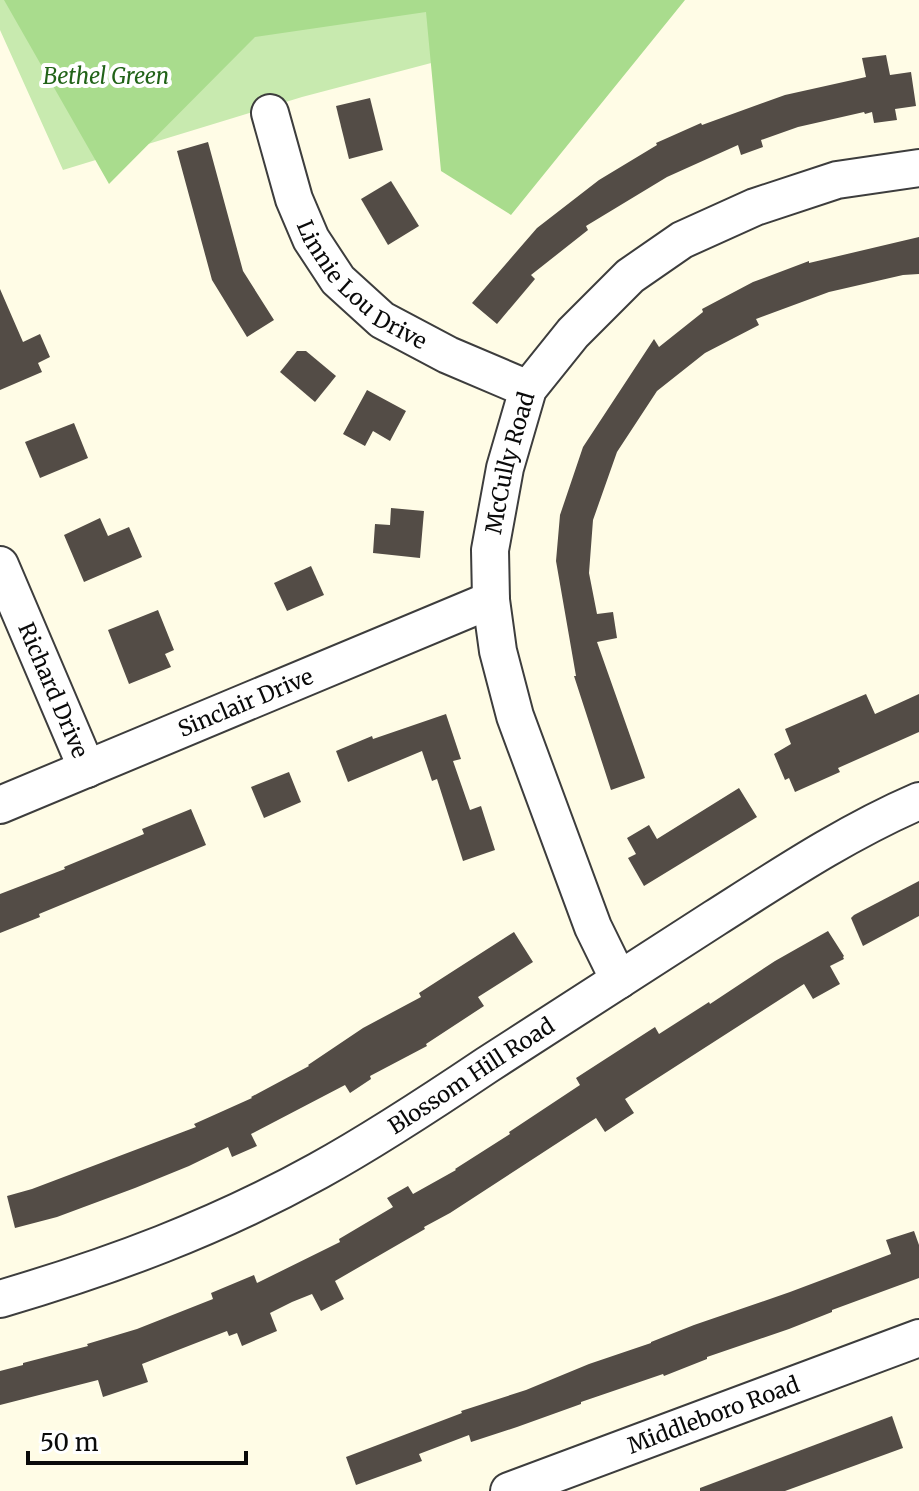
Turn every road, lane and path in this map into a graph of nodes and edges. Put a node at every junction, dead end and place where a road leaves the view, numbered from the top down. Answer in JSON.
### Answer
{"nodes":[{"id":1,"x":270,"y":113,"type":"dead end"},
{"id":2,"x":919,"y":168,"type":"edge"},
{"id":3,"x":528,"y":389,"type":"junction"},
{"id":4,"x":0,"y":565,"type":"edge"},
{"id":5,"x":491,"y":600,"type":"junction"},
{"id":6,"x":87,"y":769,"type":"junction"},
{"id":7,"x":919,"y":801,"type":"edge"},
{"id":8,"x":0,"y":805,"type":"edge"},
{"id":9,"x":619,"y":980,"type":"junction"},
{"id":10,"x":0,"y":1299,"type":"edge"},
{"id":11,"x":919,"y":1338,"type":"edge"},
{"id":12,"x":509,"y":1491,"type":"edge"}],
"edges":[{"from":1,"to":3,"type":"street","name":"Linnie Lou Drive"},
{"from":2,"to":3,"type":"street","name":"McCully Road"},
{"from":3,"to":5,"type":"street","name":"McCully Road"},
{"from":4,"to":6,"type":"street","name":"Richard Drive"},
{"from":5,"to":6,"type":"street","name":"Sinclair Drive"},
{"from":5,"to":9,"type":"street","name":"McCully Road"},
{"from":6,"to":8,"type":"street","name":"Sinclair Drive"},
{"from":7,"to":9,"type":"street","name":"Blossom Hill Road"},
{"from":9,"to":10,"type":"street","name":"Blossom Hill Road"},
{"from":11,"to":12,"type":"street","name":"Middleboro Road"}]}
